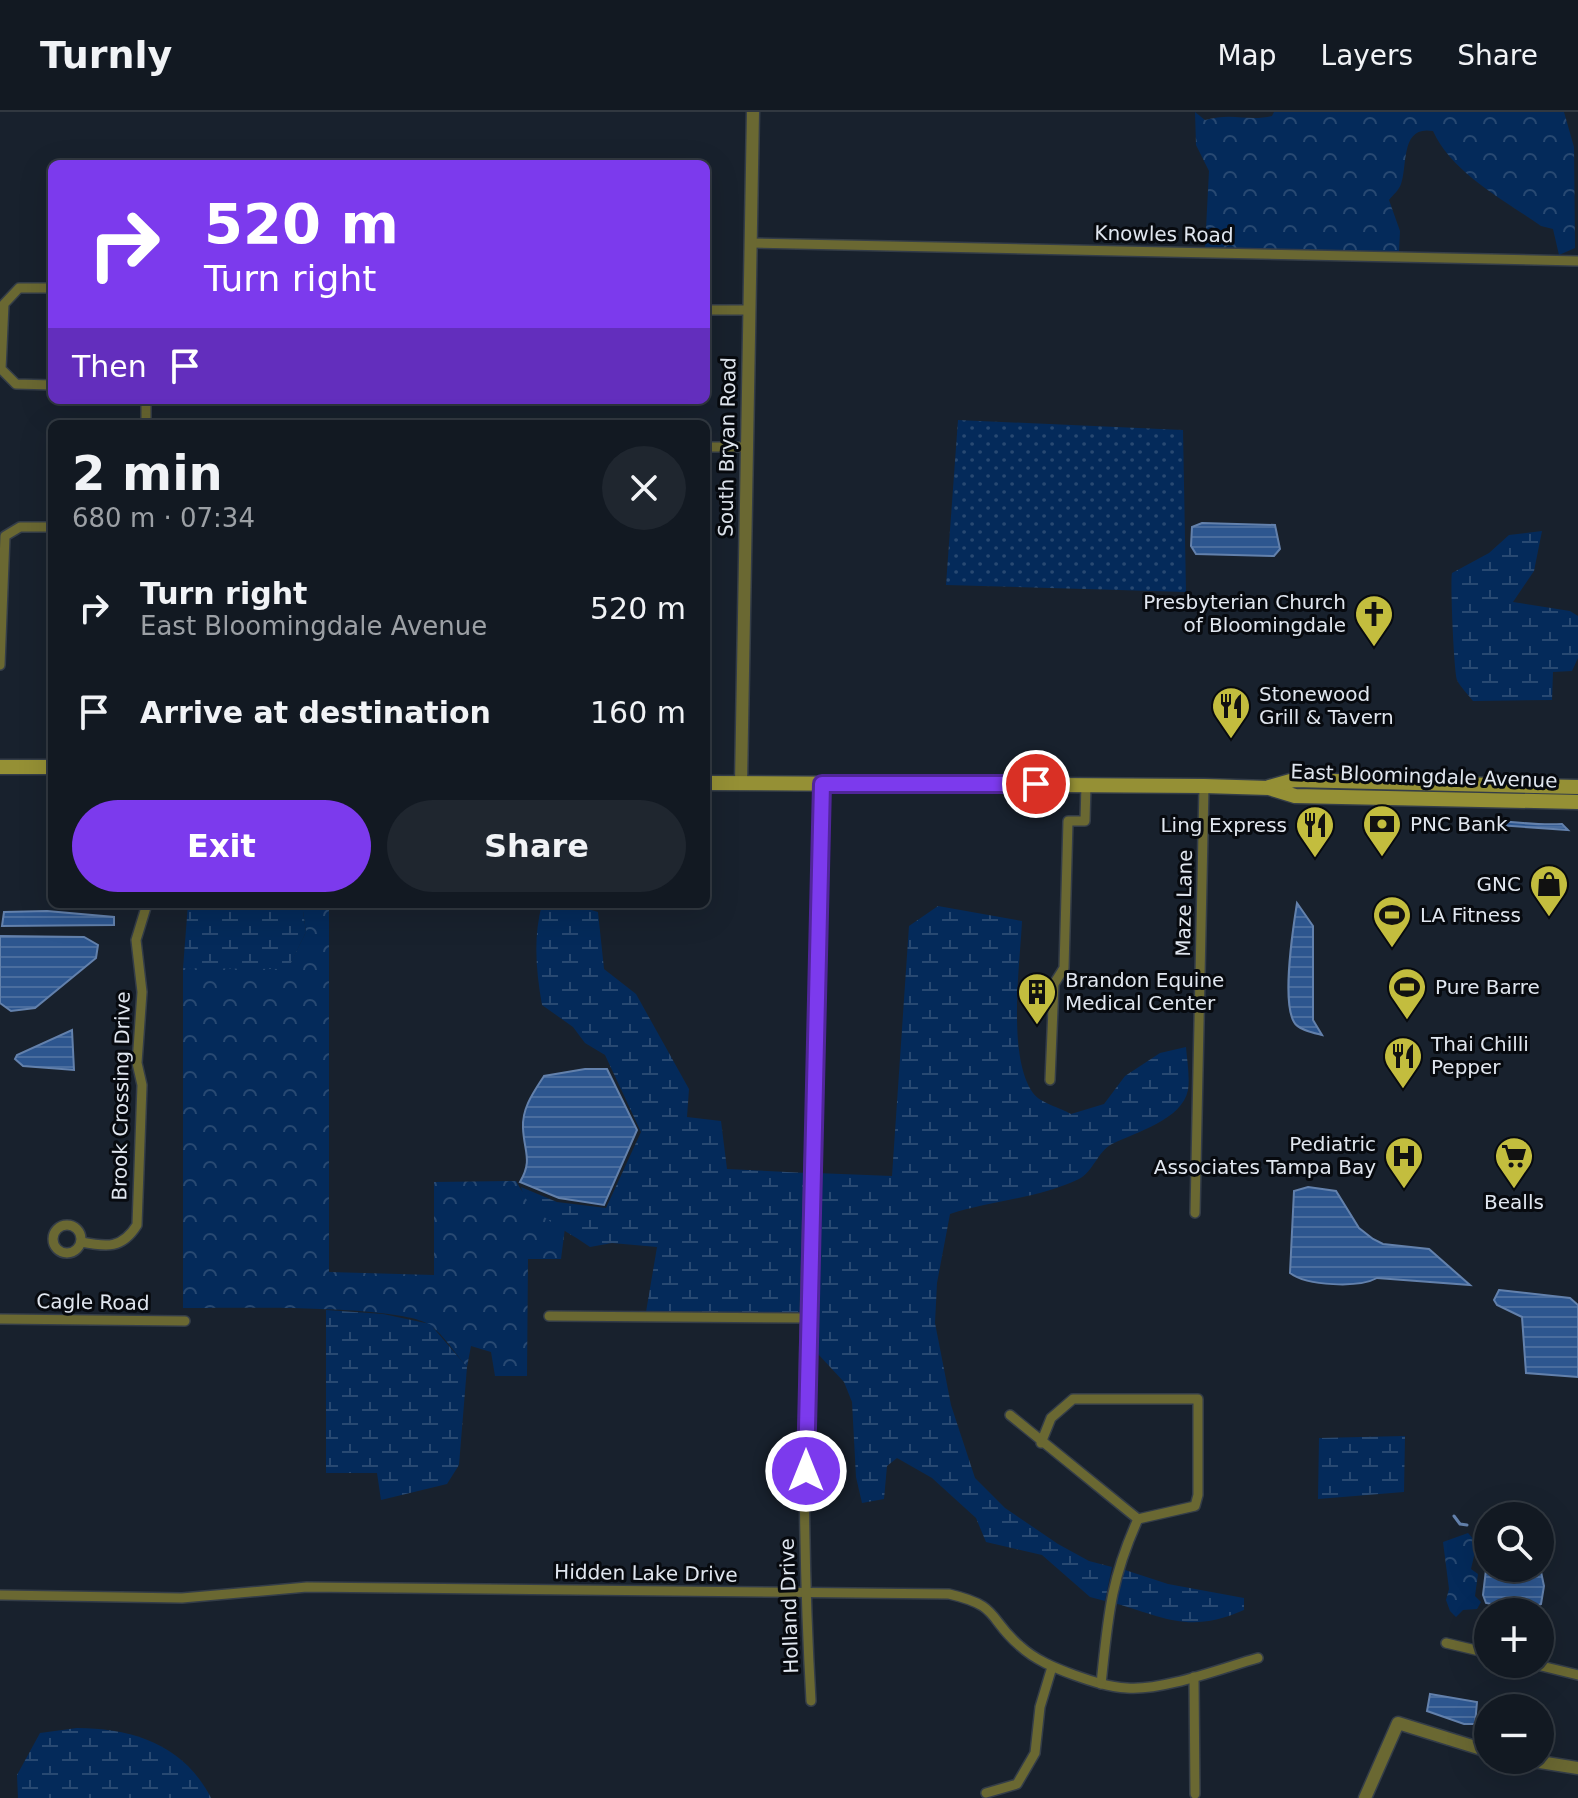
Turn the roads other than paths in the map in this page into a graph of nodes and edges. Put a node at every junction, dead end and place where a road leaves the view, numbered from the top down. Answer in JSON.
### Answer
{"nodes":[{"id":1,"x":753,"y":112,"type":"edge"},
{"id":2,"x":750,"y":243,"type":"junction"},
{"id":3,"x":1578,"y":261,"type":"edge"},
{"id":4,"x":48,"y":288,"type":"edge"},
{"id":5,"x":710,"y":310,"type":"edge"},
{"id":6,"x":749,"y":310,"type":"junction"},
{"id":7,"x":48,"y":385,"type":"edge"},
{"id":8,"x":710,"y":447,"type":"edge"},
{"id":9,"x":747,"y":447,"type":"junction"},
{"id":10,"x":48,"y":527,"type":"edge"},
{"id":11,"x":0,"y":665,"type":"edge"},
{"id":12,"x":0,"y":767,"type":"edge"},
{"id":13,"x":48,"y":767,"type":"edge"},
{"id":14,"x":710,"y":783,"type":"edge"},
{"id":15,"x":741,"y":783,"type":"junction"},
{"id":16,"x":822,"y":784,"type":"junction"},
{"id":17,"x":1086,"y":784,"type":"junction"},
{"id":18,"x":1204,"y":786,"type":"junction"},
{"id":19,"x":1578,"y":787,"type":"edge"},
{"id":20,"x":1269,"y":788,"type":"junction"},
{"id":21,"x":1578,"y":802,"type":"edge"},
{"id":22,"x":146,"y":908,"type":"edge"},
{"id":23,"x":1050,"y":1080,"type":"dead end"},
{"id":24,"x":1195,"y":1213,"type":"dead end"},
{"id":25,"x":81,"y":1242,"type":"dead end"},
{"id":26,"x":549,"y":1316,"type":"dead end"},
{"id":27,"x":807,"y":1318,"type":"junction"},
{"id":28,"x":0,"y":1319,"type":"edge"},
{"id":29,"x":185,"y":1321,"type":"dead end"},
{"id":30,"x":1010,"y":1415,"type":"dead end"},
{"id":31,"x":1041,"y":1443,"type":"junction"},
{"id":32,"x":1138,"y":1519,"type":"junction"},
{"id":33,"x":804,"y":1592,"type":"junction"},
{"id":34,"x":0,"y":1595,"type":"edge"},
{"id":35,"x":1446,"y":1643,"type":"dead end"},
{"id":36,"x":1474,"y":1650,"type":"edge"},
{"id":37,"x":1258,"y":1658,"type":"dead end"},
{"id":38,"x":1052,"y":1667,"type":"junction"},
{"id":39,"x":1554,"y":1669,"type":"edge"},
{"id":40,"x":1578,"y":1675,"type":"edge"},
{"id":41,"x":1194,"y":1677,"type":"junction"},
{"id":42,"x":1101,"y":1684,"type":"junction"},
{"id":43,"x":811,"y":1701,"type":"dead end"},
{"id":44,"x":1474,"y":1747,"type":"edge"},
{"id":45,"x":1554,"y":1764,"type":"edge"},
{"id":46,"x":1578,"y":1768,"type":"edge"},
{"id":47,"x":986,"y":1793,"type":"dead end"},
{"id":48,"x":1195,"y":1794,"type":"dead end"},
{"id":49,"x":1365,"y":1798,"type":"edge"}],
"edges":[{"from":1,"to":2,"type":"street","name":"South Bryan Road"},
{"from":2,"to":3,"type":"street","name":"Knowles Road"},
{"from":2,"to":6,"type":"street","name":"South Bryan Road"},
{"from":4,"to":7,"type":"street"},
{"from":5,"to":6,"type":"street"},
{"from":6,"to":9,"type":"street","name":"South Bryan Road"},
{"from":8,"to":9,"type":"street"},
{"from":9,"to":15,"type":"street","name":"South Bryan Road"},
{"from":10,"to":11,"type":"street"},
{"from":12,"to":13,"type":"main road"},
{"from":14,"to":15,"type":"main road","name":"East Bloomingdale Avenue"},
{"from":15,"to":16,"type":"main road","name":"East Bloomingdale Avenue"},
{"from":16,"to":17,"type":"main road","name":"East Bloomingdale Avenue"},
{"from":16,"to":27,"type":"street","name":"Holland Drive"},
{"from":17,"to":18,"type":"main road","name":"East Bloomingdale Avenue"},
{"from":17,"to":23,"type":"street"},
{"from":18,"to":20,"type":"main road","name":"East Bloomingdale Avenue"},
{"from":18,"to":24,"type":"street","name":"Maze Lane"},
{"from":19,"to":20,"type":"main road","name":"East Bloomingdale Avenue"},
{"from":20,"to":21,"type":"main road","name":"East Bloomingdale Avenue"},
{"from":22,"to":25,"type":"street","name":"Brook Crossing Drive"},
{"from":26,"to":27,"type":"street"},
{"from":27,"to":33,"type":"street","name":"Holland Drive"},
{"from":28,"to":29,"type":"street","name":"Cagle Road"},
{"from":30,"to":31,"type":"street"},
{"from":31,"to":32,"type":"street"},
{"from":31,"to":32,"type":"street"},
{"from":32,"to":42,"type":"street"},
{"from":33,"to":34,"type":"street","name":"Hidden Lake Drive"},
{"from":33,"to":38,"type":"street","name":"Hidden Lake Drive"},
{"from":33,"to":43,"type":"street","name":"Holland Drive"},
{"from":35,"to":36,"type":"street"},
{"from":37,"to":41,"type":"street","name":"Hidden Lake Drive"},
{"from":38,"to":42,"type":"street","name":"Hidden Lake Drive"},
{"from":38,"to":47,"type":"street"},
{"from":39,"to":40,"type":"street"},
{"from":41,"to":42,"type":"street","name":"Hidden Lake Drive"},
{"from":41,"to":48,"type":"street"},
{"from":44,"to":49,"type":"street"},
{"from":45,"to":46,"type":"street"}]}
